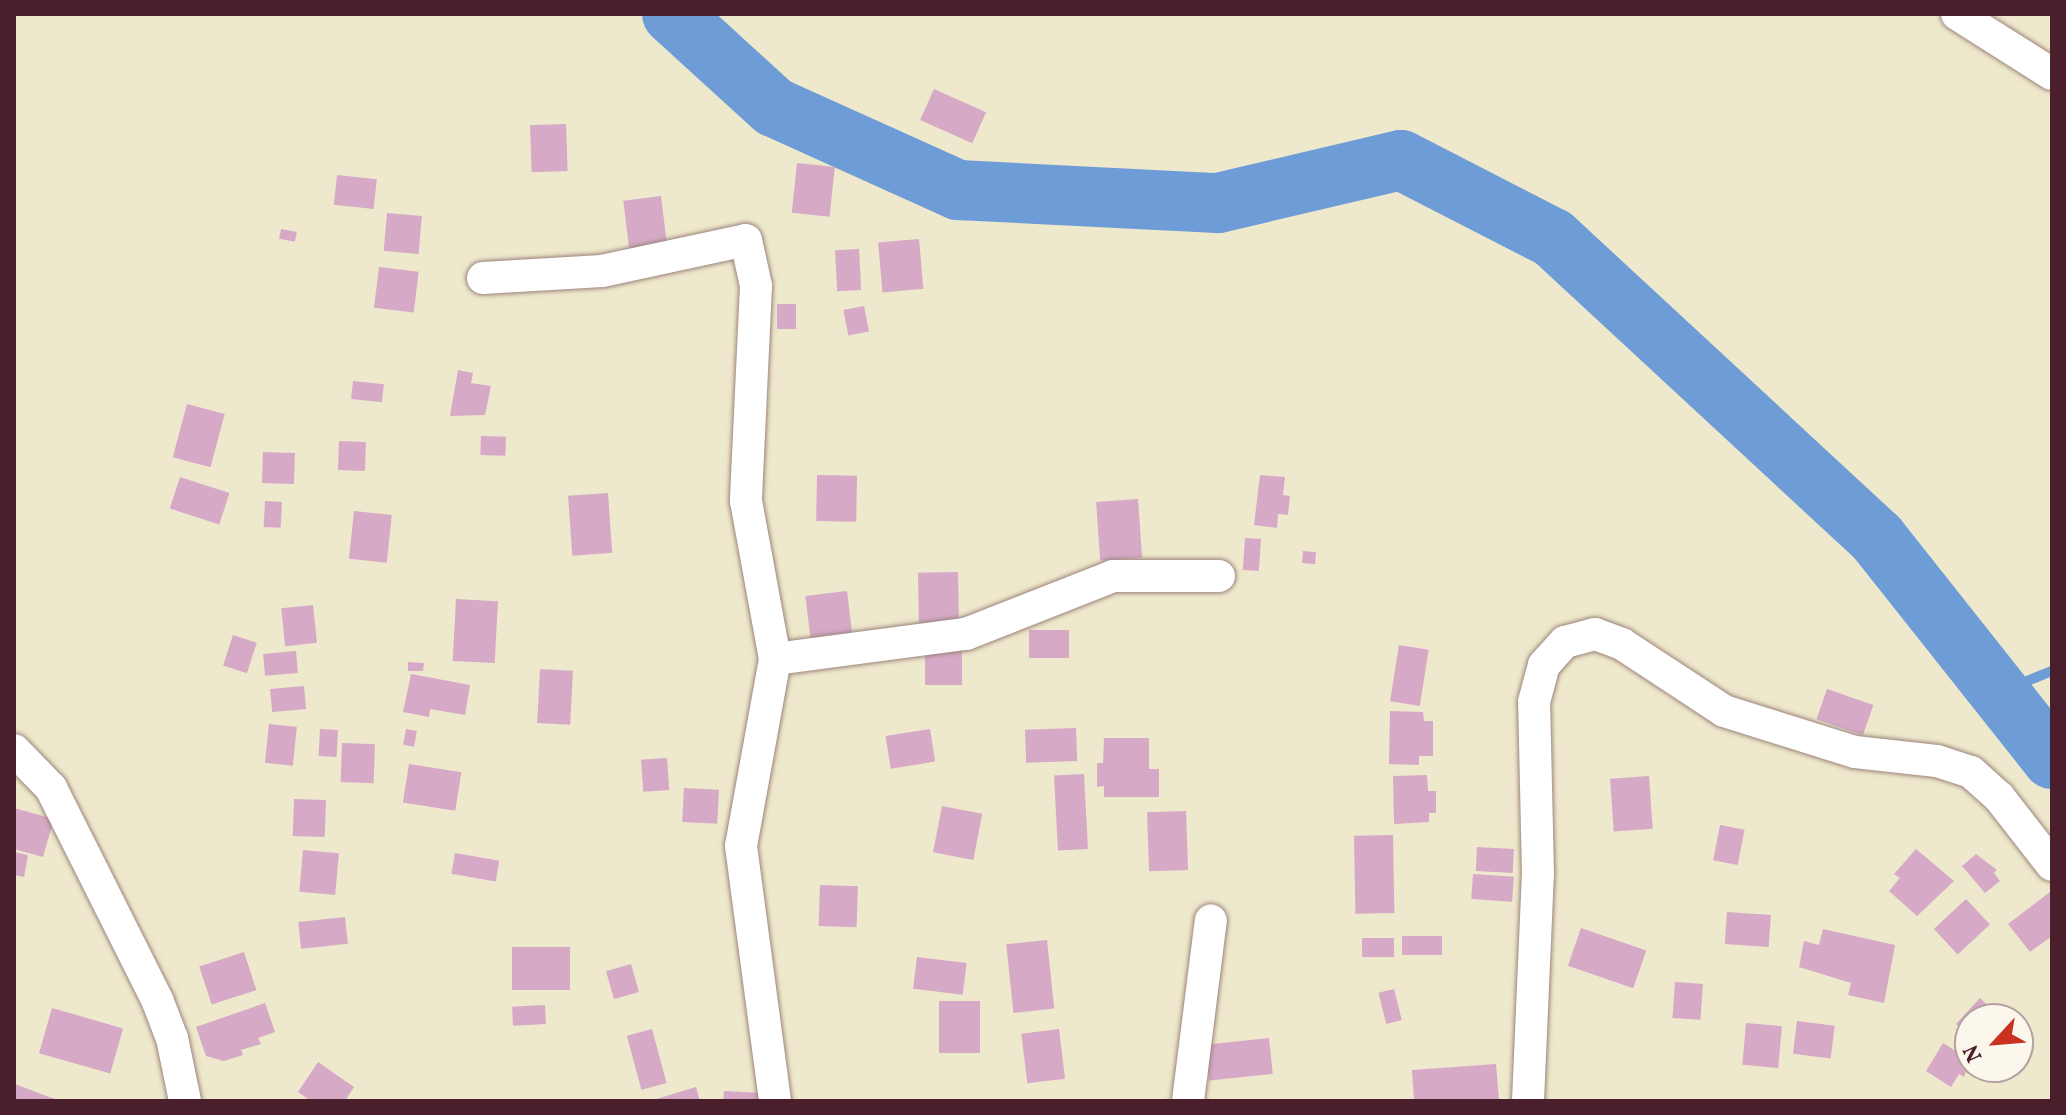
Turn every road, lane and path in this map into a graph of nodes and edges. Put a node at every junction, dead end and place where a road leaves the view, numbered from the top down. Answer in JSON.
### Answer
{"nodes":[{"id":1,"x":1957,"y":14,"type":"edge"},
{"id":2,"x":2052,"y":74,"type":"edge"},
{"id":3,"x":483,"y":278,"type":"dead end"},
{"id":4,"x":1219,"y":576,"type":"dead end"},
{"id":5,"x":775,"y":659,"type":"junction"},
{"id":6,"x":14,"y":750,"type":"edge"},
{"id":7,"x":2052,"y":865,"type":"edge"},
{"id":8,"x":1211,"y":920,"type":"dead end"},
{"id":9,"x":185,"y":1101,"type":"edge"},
{"id":10,"x":775,"y":1101,"type":"edge"},
{"id":11,"x":1188,"y":1101,"type":"edge"},
{"id":12,"x":1528,"y":1101,"type":"edge"}],
"edges":[{"from":1,"to":2,"type":"street"},
{"from":3,"to":5,"type":"street"},
{"from":4,"to":5,"type":"street"},
{"from":5,"to":10,"type":"street"},
{"from":6,"to":9,"type":"street"},
{"from":7,"to":12,"type":"street"},
{"from":8,"to":11,"type":"street"}]}
